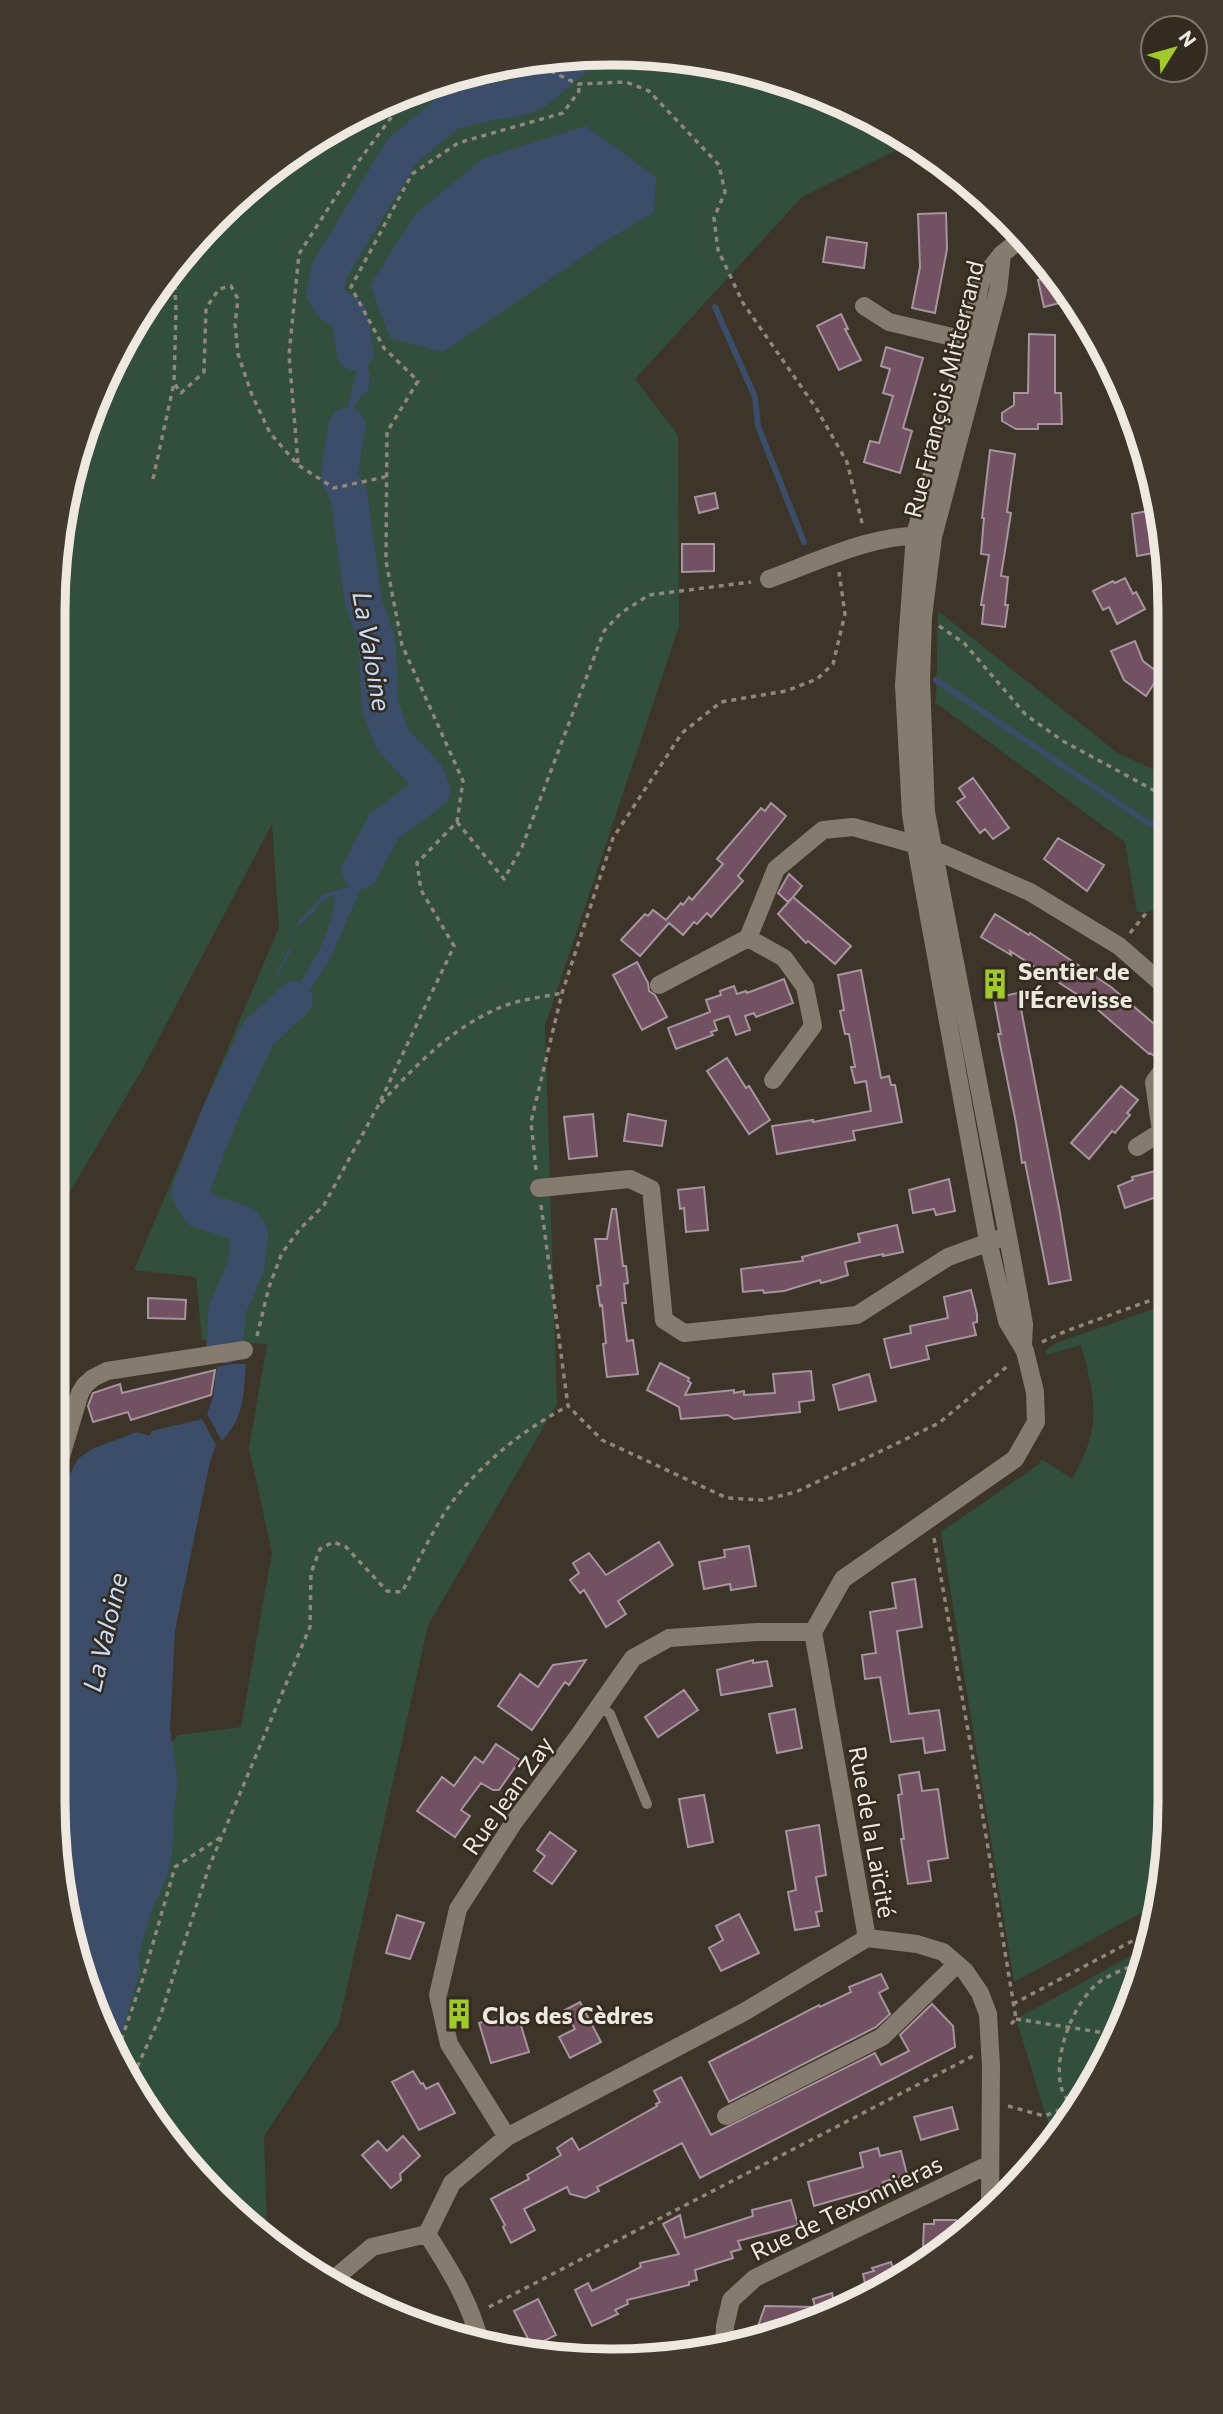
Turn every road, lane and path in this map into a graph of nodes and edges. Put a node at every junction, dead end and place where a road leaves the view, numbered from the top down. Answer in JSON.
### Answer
{"nodes":[{"id":1,"x":545,"y":69,"type":"edge"},
{"id":2,"x":578,"y":84,"type":"junction"},
{"id":3,"x":400,"y":107,"type":"edge"},
{"id":4,"x":1016,"y":243,"type":"edge"},
{"id":5,"x":1002,"y":254,"type":"junction"},
{"id":6,"x":175,"y":283,"type":"edge"},
{"id":7,"x":864,"y":306,"type":"dead end"},
{"id":8,"x":969,"y":341,"type":"junction"},
{"id":9,"x":174,"y":383,"type":"junction"},
{"id":10,"x":298,"y":465,"type":"junction"},
{"id":11,"x":386,"y":477,"type":"junction"},
{"id":12,"x":153,"y":478,"type":"dead end"},
{"id":13,"x":924,"y":536,"type":"junction"},
{"id":14,"x":867,"y":544,"type":"junction"},
{"id":15,"x":836,"y":555,"type":"junction"},
{"id":16,"x":769,"y":579,"type":"joint"},
{"id":17,"x":923,"y":617,"type":"junction"},
{"id":18,"x":1158,"y":792,"type":"edge"},
{"id":19,"x":457,"y":822,"type":"junction"},
{"id":20,"x":924,"y":847,"type":"junction"},
{"id":21,"x":1147,"y":912,"type":"dead end"},
{"id":22,"x":748,"y":938,"type":"junction"},
{"id":23,"x":1119,"y":946,"type":"junction"},
{"id":24,"x":1158,"y":980,"type":"edge"},
{"id":25,"x":659,"y":985,"type":"dead end"},
{"id":26,"x":1158,"y":1076,"type":"edge"},
{"id":27,"x":773,"y":1080,"type":"dead end"},
{"id":28,"x":378,"y":1106,"type":"junction"},
{"id":29,"x":1158,"y":1113,"type":"edge"},
{"id":30,"x":1158,"y":1134,"type":"edge"},
{"id":31,"x":1137,"y":1147,"type":"dead end"},
{"id":32,"x":539,"y":1188,"type":"dead end"},
{"id":33,"x":1008,"y":1237,"type":"junction"},
{"id":34,"x":988,"y":1241,"type":"junction"},
{"id":35,"x":1158,"y":1298,"type":"edge"},
{"id":36,"x":1024,"y":1347,"type":"junction"},
{"id":37,"x":244,"y":1350,"type":"joint"},
{"id":38,"x":65,"y":1443,"type":"edge"},
{"id":39,"x":930,"y":1518,"type":"junction"},
{"id":40,"x":813,"y":1632,"type":"junction"},
{"id":41,"x":600,"y":1706,"type":"junction"},
{"id":42,"x":647,"y":1804,"type":"dead end"},
{"id":43,"x":222,"y":1836,"type":"junction"},
{"id":44,"x":1142,"y":1935,"type":"edge"},
{"id":45,"x":867,"y":1938,"type":"junction"},
{"id":46,"x":957,"y":1964,"type":"junction"},
{"id":47,"x":1133,"y":1966,"type":"edge"},
{"id":48,"x":1013,"y":2004,"type":"junction"},
{"id":49,"x":1016,"y":2019,"type":"junction"},
{"id":50,"x":1068,"y":2027,"type":"junction"},
{"id":51,"x":1107,"y":2033,"type":"edge"},
{"id":52,"x":120,"y":2042,"type":"edge"},
{"id":53,"x":989,"y":2048,"type":"junction"},
{"id":54,"x":135,"y":2070,"type":"edge"},
{"id":55,"x":990,"y":2100,"type":"junction"},
{"id":56,"x":1069,"y":2101,"type":"edge"},
{"id":57,"x":1064,"y":2109,"type":"edge"},
{"id":58,"x":726,"y":2116,"type":"dead end"},
{"id":59,"x":507,"y":2137,"type":"junction"},
{"id":60,"x":990,"y":2164,"type":"junction"},
{"id":61,"x":990,"y":2197,"type":"edge"},
{"id":62,"x":427,"y":2234,"type":"junction"},
{"id":63,"x":338,"y":2276,"type":"edge"},
{"id":64,"x":472,"y":2315,"type":"junction"},
{"id":65,"x":477,"y":2333,"type":"edge"},
{"id":66,"x":724,"y":2338,"type":"edge"}],
"edges":[{"from":1,"to":2,"type":"path"},
{"from":2,"to":11,"type":"path"},
{"from":2,"to":14,"type":"path"},
{"from":3,"to":10,"type":"path"},
{"from":4,"to":5,"type":"street","name":"Rue François Mitterrand"},
{"from":5,"to":8,"type":"street","name":"Rue François Mitterrand"},
{"from":5,"to":13,"type":"street","name":"Rue François Mitterrand"},
{"from":6,"to":9,"type":"path"},
{"from":7,"to":8,"type":"street"},
{"from":8,"to":13,"type":"street","name":"Rue François Mitterrand"},
{"from":9,"to":10,"type":"path"},
{"from":9,"to":12,"type":"path"},
{"from":10,"to":11,"type":"path"},
{"from":11,"to":19,"type":"path"},
{"from":13,"to":14,"type":"street"},
{"from":13,"to":17,"type":"street","name":"Rue François Mitterrand"},
{"from":13,"to":20,"type":"street","name":"Rue François Mitterrand"},
{"from":14,"to":15,"type":"street"},
{"from":15,"to":16,"type":"street"},
{"from":15,"to":28,"type":"path"},
{"from":16,"to":19,"type":"path"},
{"from":17,"to":18,"type":"path"},
{"from":17,"to":20,"type":"street","name":"Rue François Mitterrand"},
{"from":19,"to":28,"type":"path"},
{"from":20,"to":22,"type":"street"},
{"from":20,"to":23,"type":"street"},
{"from":20,"to":33,"type":"street","name":"Rue François Mitterrand"},
{"from":20,"to":34,"type":"street","name":"Rue François Mitterrand"},
{"from":21,"to":23,"type":"path"},
{"from":22,"to":25,"type":"street"},
{"from":22,"to":27,"type":"street"},
{"from":23,"to":24,"type":"street"},
{"from":26,"to":29,"type":"street"},
{"from":28,"to":37,"type":"path"},
{"from":30,"to":31,"type":"street"},
{"from":32,"to":34,"type":"street"},
{"from":33,"to":34,"type":"street"},
{"from":33,"to":36,"type":"street","name":"Rue François Mitterrand"},
{"from":34,"to":36,"type":"street","name":"Rue François Mitterrand"},
{"from":35,"to":36,"type":"path"},
{"from":36,"to":39,"type":"street"},
{"from":36,"to":43,"type":"path"},
{"from":37,"to":38,"type":"street"},
{"from":39,"to":40,"type":"street"},
{"from":39,"to":48,"type":"path"},
{"from":40,"to":41,"type":"street","name":"Rue Jean Zay"},
{"from":40,"to":45,"type":"street","name":"Rue de la Laïcité"},
{"from":41,"to":42,"type":"lane"},
{"from":41,"to":59,"type":"street","name":"Rue Jean Zay"},
{"from":43,"to":52,"type":"path"},
{"from":43,"to":54,"type":"path"},
{"from":44,"to":48,"type":"path"},
{"from":45,"to":46,"type":"street"},
{"from":45,"to":59,"type":"street","name":"Rue de la Laïcité"},
{"from":46,"to":53,"type":"street"},
{"from":46,"to":58,"type":"street"},
{"from":47,"to":50,"type":"path"},
{"from":48,"to":49,"type":"path"},
{"from":49,"to":50,"type":"path"},
{"from":49,"to":53,"type":"path"},
{"from":50,"to":51,"type":"path"},
{"from":50,"to":56,"type":"path"},
{"from":53,"to":55,"type":"street"},
{"from":53,"to":64,"type":"path"},
{"from":55,"to":57,"type":"path"},
{"from":55,"to":60,"type":"street"},
{"from":59,"to":62,"type":"street","name":"Rue de la Laïcité"},
{"from":60,"to":61,"type":"street"},
{"from":60,"to":66,"type":"street","name":"Rue de Texonnieras"},
{"from":62,"to":63,"type":"street"},
{"from":62,"to":64,"type":"street"},
{"from":64,"to":65,"type":"street"}]}
